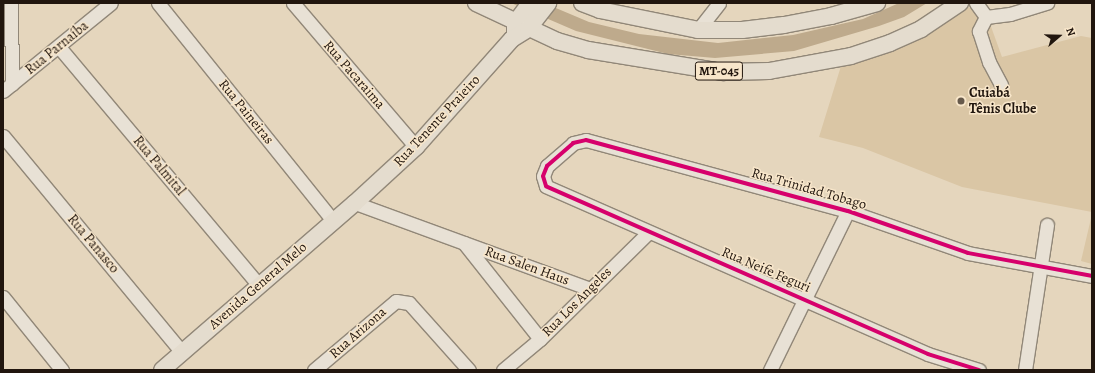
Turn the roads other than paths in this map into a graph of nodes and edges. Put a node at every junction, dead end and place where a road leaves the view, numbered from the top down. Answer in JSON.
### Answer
{"nodes":[{"id":1,"x":11,"y":3,"type":"edge"},
{"id":2,"x":111,"y":3,"type":"edge"},
{"id":3,"x":158,"y":3,"type":"edge"},
{"id":4,"x":293,"y":3,"type":"edge"},
{"id":5,"x":476,"y":3,"type":"edge"},
{"id":6,"x":530,"y":3,"type":"edge"},
{"id":7,"x":548,"y":3,"type":"edge"},
{"id":8,"x":582,"y":3,"type":"edge"},
{"id":9,"x":718,"y":3,"type":"edge"},
{"id":10,"x":877,"y":3,"type":"edge"},
{"id":11,"x":960,"y":3,"type":"edge"},
{"id":12,"x":976,"y":3,"type":"edge"},
{"id":13,"x":1047,"y":3,"type":"edge"},
{"id":14,"x":986,"y":17,"type":"junction"},
{"id":15,"x":522,"y":25,"type":"junction"},
{"id":16,"x":698,"y":30,"type":"junction"},
{"id":17,"x":59,"y":47,"type":"junction"},
{"id":18,"x":1001,"y":85,"type":"dead end"},
{"id":19,"x":8,"y":88,"type":"edge"},
{"id":20,"x":3,"y":136,"type":"edge"},
{"id":21,"x":416,"y":147,"type":"junction"},
{"id":22,"x":546,"y":186,"type":"joint"},
{"id":23,"x":355,"y":203,"type":"junction"},
{"id":24,"x":848,"y":211,"type":"junction"},
{"id":25,"x":333,"y":221,"type":"junction"},
{"id":26,"x":1047,"y":225,"type":"dead end"},
{"id":27,"x":648,"y":233,"type":"junction"},
{"id":28,"x":464,"y":243,"type":"junction"},
{"id":29,"x":1041,"y":269,"type":"junction"},
{"id":30,"x":1092,"y":276,"type":"edge"},
{"id":31,"x":259,"y":285,"type":"junction"},
{"id":32,"x":590,"y":289,"type":"junction"},
{"id":33,"x":3,"y":297,"type":"edge"},
{"id":34,"x":805,"y":298,"type":"junction"},
{"id":35,"x":540,"y":339,"type":"junction"},
{"id":36,"x":182,"y":352,"type":"junction"},
{"id":37,"x":62,"y":370,"type":"edge"},
{"id":38,"x":162,"y":370,"type":"edge"},
{"id":39,"x":314,"y":370,"type":"edge"},
{"id":40,"x":469,"y":370,"type":"edge"},
{"id":41,"x":503,"y":370,"type":"edge"},
{"id":42,"x":770,"y":370,"type":"edge"},
{"id":43,"x":980,"y":370,"type":"edge"},
{"id":44,"x":1025,"y":370,"type":"edge"}],
"edges":[{"from":1,"to":19,"type":"street"},
{"from":2,"to":17,"type":"street","name":"Rua Parnaíba"},
{"from":3,"to":25,"type":"street","name":"Rua Paineiras"},
{"from":4,"to":21,"type":"street","name":"Rua Pacaraima"},
{"from":5,"to":15,"type":"main road","number":"MT-045"},
{"from":6,"to":15,"type":"main road","name":"Rua Tenente Praieiro"},
{"from":7,"to":15,"type":"main road","name":"Rua Tenente Praieiro"},
{"from":8,"to":16,"type":"main road"},
{"from":9,"to":16,"type":"street"},
{"from":10,"to":16,"type":"main road"},
{"from":11,"to":15,"type":"main road","number":"MT-045"},
{"from":12,"to":14,"type":"street"},
{"from":13,"to":14,"type":"street"},
{"from":14,"to":18,"type":"street"},
{"from":15,"to":21,"type":"main road","name":"Rua Tenente Praieiro"},
{"from":17,"to":19,"type":"street","name":"Rua Parnaíba"},
{"from":17,"to":31,"type":"street","name":"Rua Palmital"},
{"from":20,"to":36,"type":"street","name":"Rua Panasco"},
{"from":21,"to":23,"type":"main road","name":"Rua Tenente Praieiro"},
{"from":22,"to":24,"type":"street","name":"Rua Trinidad Tobago"},
{"from":22,"to":27,"type":"street","name":"Rua Neife Feguri"},
{"from":23,"to":25,"type":"main road","name":"Avenida General Melo"},
{"from":23,"to":28,"type":"street","name":"Rua Salen Haus"},
{"from":24,"to":29,"type":"street","name":"Rua Trinidad Tobago"},
{"from":24,"to":34,"type":"street"},
{"from":25,"to":31,"type":"main road","name":"Avenida General Melo"},
{"from":26,"to":29,"type":"street"},
{"from":27,"to":32,"type":"street","name":"Rua Los Angeles"},
{"from":27,"to":34,"type":"street","name":"Rua Neife Feguri"},
{"from":28,"to":32,"type":"street","name":"Rua Salen Haus"},
{"from":28,"to":35,"type":"street","name":"Rua Salen Haus"},
{"from":29,"to":30,"type":"street","name":"Rua Trinidad Tobago"},
{"from":29,"to":44,"type":"street"},
{"from":31,"to":36,"type":"main road","name":"Avenida General Melo"},
{"from":32,"to":35,"type":"street","name":"Rua Los Angeles"},
{"from":33,"to":37,"type":"street"},
{"from":34,"to":42,"type":"street"},
{"from":34,"to":43,"type":"street","name":"Rua Neife Feguri"},
{"from":35,"to":41,"type":"street","name":"Rua Los Angeles"},
{"from":36,"to":38,"type":"main road","name":"Avenida General Melo"},
{"from":39,"to":40,"type":"street","name":"Rua Arizona"}]}
